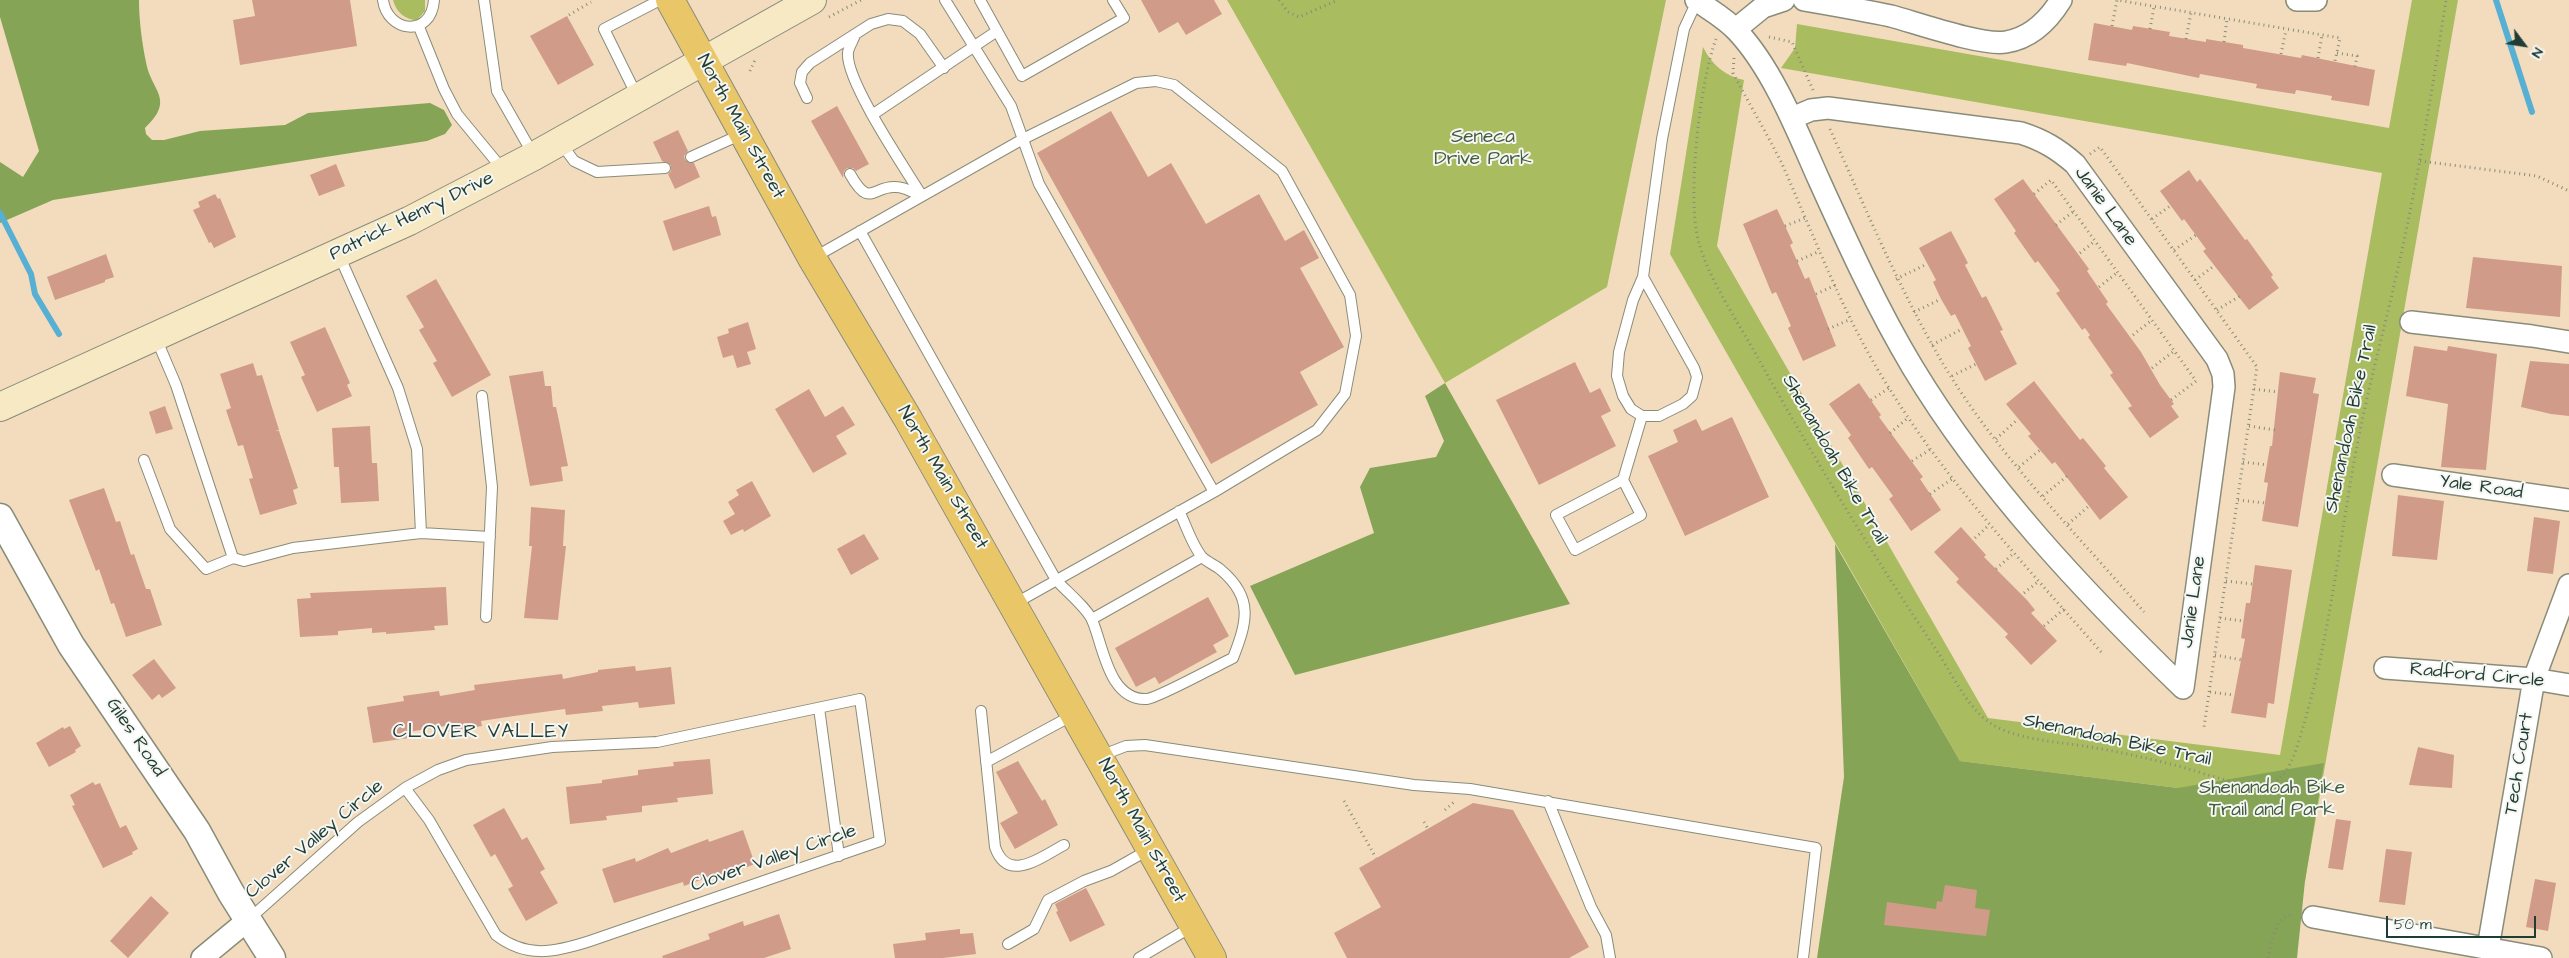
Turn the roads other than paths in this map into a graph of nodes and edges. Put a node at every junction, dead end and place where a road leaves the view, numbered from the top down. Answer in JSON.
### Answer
{"nodes":[{"id":1,"x":383,"y":0,"type":"edge"},
{"id":2,"x":434,"y":0,"type":"edge"},
{"id":3,"x":484,"y":0,"type":"edge"},
{"id":4,"x":660,"y":0,"type":"edge"},
{"id":5,"x":670,"y":0,"type":"edge"},
{"id":6,"x":812,"y":0,"type":"edge"},
{"id":7,"x":945,"y":0,"type":"edge"},
{"id":8,"x":980,"y":0,"type":"edge"},
{"id":9,"x":1113,"y":0,"type":"edge"},
{"id":10,"x":1784,"y":0,"type":"edge"},
{"id":11,"x":1804,"y":0,"type":"edge"},
{"id":12,"x":2061,"y":0,"type":"edge"},
{"id":13,"x":2297,"y":0,"type":"edge"},
{"id":14,"x":2316,"y":0,"type":"edge"},
{"id":15,"x":1697,"y":1,"type":"edge"},
{"id":16,"x":1879,"y":7,"type":"edge"},
{"id":17,"x":1730,"y":24,"type":"junction"},
{"id":18,"x":419,"y":27,"type":"junction"},
{"id":19,"x":997,"y":31,"type":"junction"},
{"id":20,"x":855,"y":36,"type":"junction"},
{"id":21,"x":974,"y":47,"type":"junction"},
{"id":22,"x":703,"y":61,"type":"junction"},
{"id":23,"x":944,"y":68,"type":"junction"},
{"id":24,"x":638,"y":98,"type":"junction"},
{"id":25,"x":807,"y":98,"type":"dead end"},
{"id":26,"x":872,"y":116,"type":"junction"},
{"id":27,"x":1792,"y":118,"type":"junction"},
{"id":28,"x":744,"y":134,"type":"junction"},
{"id":29,"x":1023,"y":139,"type":"junction"},
{"id":30,"x":559,"y":142,"type":"junction"},
{"id":31,"x":534,"y":156,"type":"junction"},
{"id":32,"x":691,"y":157,"type":"dead end"},
{"id":33,"x":665,"y":168,"type":"dead end"},
{"id":34,"x":504,"y":172,"type":"junction"},
{"id":35,"x":850,"y":174,"type":"dead end"},
{"id":36,"x":922,"y":196,"type":"junction"},
{"id":37,"x":860,"y":231,"type":"junction"},
{"id":38,"x":339,"y":254,"type":"junction"},
{"id":39,"x":812,"y":258,"type":"junction"},
{"id":40,"x":1642,"y":277,"type":"junction"},
{"id":41,"x":2411,"y":322,"type":"dead end"},
{"id":42,"x":156,"y":337,"type":"junction"},
{"id":43,"x":2569,"y":342,"type":"edge"},
{"id":44,"x":482,"y":396,"type":"dead end"},
{"id":45,"x":0,"y":408,"type":"edge"},
{"id":46,"x":1642,"y":416,"type":"junction"},
{"id":47,"x":144,"y":460,"type":"dead end"},
{"id":48,"x":2393,"y":475,"type":"dead end"},
{"id":49,"x":1623,"y":480,"type":"junction"},
{"id":50,"x":1214,"y":492,"type":"junction"},
{"id":51,"x":2569,"y":500,"type":"edge"},
{"id":52,"x":1178,"y":511,"type":"junction"},
{"id":53,"x":0,"y":516,"type":"edge"},
{"id":54,"x":421,"y":533,"type":"junction"},
{"id":55,"x":490,"y":537,"type":"junction"},
{"id":56,"x":1202,"y":557,"type":"junction"},
{"id":57,"x":233,"y":558,"type":"junction"},
{"id":58,"x":1056,"y":580,"type":"junction"},
{"id":59,"x":2569,"y":585,"type":"edge"},
{"id":60,"x":1014,"y":604,"type":"junction"},
{"id":61,"x":486,"y":617,"type":"dead end"},
{"id":62,"x":1092,"y":619,"type":"junction"},
{"id":63,"x":2385,"y":668,"type":"dead end"},
{"id":64,"x":2534,"y":679,"type":"junction"},
{"id":65,"x":2569,"y":685,"type":"edge"},
{"id":66,"x":819,"y":708,"type":"junction"},
{"id":67,"x":981,"y":711,"type":"dead end"},
{"id":68,"x":1075,"y":714,"type":"junction"},
{"id":69,"x":1099,"y":757,"type":"junction"},
{"id":70,"x":986,"y":762,"type":"junction"},
{"id":71,"x":405,"y":788,"type":"junction"},
{"id":72,"x":1548,"y":801,"type":"junction"},
{"id":73,"x":1064,"y":845,"type":"dead end"},
{"id":74,"x":1151,"y":849,"type":"junction"},
{"id":75,"x":839,"y":856,"type":"junction"},
{"id":76,"x":2313,"y":918,"type":"road end"},
{"id":77,"x":248,"y":920,"type":"junction"},
{"id":78,"x":1194,"y":926,"type":"junction"},
{"id":79,"x":1008,"y":944,"type":"dead end"},
{"id":80,"x":2488,"y":948,"type":"junction"},
{"id":81,"x":202,"y":958,"type":"edge"},
{"id":82,"x":272,"y":958,"type":"edge"},
{"id":83,"x":1139,"y":958,"type":"edge"},
{"id":84,"x":1212,"y":958,"type":"edge"},
{"id":85,"x":1610,"y":958,"type":"edge"},
{"id":86,"x":1803,"y":958,"type":"edge"},
{"id":87,"x":2541,"y":958,"type":"edge"}],
"edges":[{"from":1,"to":18,"type":"lane"},
{"from":2,"to":18,"type":"lane"},
{"from":3,"to":31,"type":"lane"},
{"from":4,"to":24,"type":"lane"},
{"from":5,"to":22,"type":"main road","name":"North Main Street"},
{"from":6,"to":22,"type":"main road","name":"Patrick Henry Drive"},
{"from":7,"to":21,"type":"lane"},
{"from":8,"to":19,"type":"lane"},
{"from":9,"to":19,"type":"lane"},
{"from":10,"to":17,"type":"street"},
{"from":11,"to":16,"type":"street"},
{"from":12,"to":16,"type":"street"},
{"from":13,"to":14,"type":"street"},
{"from":15,"to":17,"type":"street","name":"Janie Lane"},
{"from":15,"to":40,"type":"lane"},
{"from":17,"to":27,"type":"street","name":"Janie Lane"},
{"from":18,"to":34,"type":"lane"},
{"from":19,"to":21,"type":"lane"},
{"from":20,"to":23,"type":"lane"},
{"from":20,"to":25,"type":"lane"},
{"from":20,"to":26,"type":"lane"},
{"from":21,"to":23,"type":"lane"},
{"from":21,"to":29,"type":"lane"},
{"from":22,"to":24,"type":"main road","name":"Patrick Henry Drive"},
{"from":22,"to":28,"type":"main road","name":"North Main Street"},
{"from":23,"to":26,"type":"lane"},
{"from":24,"to":30,"type":"main road","name":"Patrick Henry Drive"},
{"from":26,"to":36,"type":"lane"},
{"from":27,"to":27,"type":"street","name":"Janie Lane"},
{"from":28,"to":32,"type":"lane"},
{"from":28,"to":39,"type":"main road","name":"North Main Street"},
{"from":29,"to":36,"type":"lane"},
{"from":29,"to":50,"type":"lane"},
{"from":29,"to":50,"type":"lane"},
{"from":30,"to":31,"type":"main road","name":"Patrick Henry Drive"},
{"from":30,"to":33,"type":"lane"},
{"from":31,"to":34,"type":"main road","name":"Patrick Henry Drive"},
{"from":34,"to":38,"type":"main road","name":"Patrick Henry Drive"},
{"from":35,"to":36,"type":"lane"},
{"from":36,"to":37,"type":"lane"},
{"from":37,"to":39,"type":"lane"},
{"from":37,"to":58,"type":"lane"},
{"from":38,"to":42,"type":"main road","name":"Patrick Henry Drive"},
{"from":38,"to":54,"type":"lane"},
{"from":39,"to":60,"type":"main road","name":"North Main Street"},
{"from":40,"to":46,"type":"lane"},
{"from":40,"to":46,"type":"lane"},
{"from":41,"to":43,"type":"street"},
{"from":42,"to":45,"type":"main road","name":"Patrick Henry Drive"},
{"from":42,"to":57,"type":"lane"},
{"from":44,"to":55,"type":"lane"},
{"from":46,"to":49,"type":"lane"},
{"from":47,"to":57,"type":"lane"},
{"from":48,"to":51,"type":"street","name":"Yale Road"},
{"from":49,"to":49,"type":"lane"},
{"from":50,"to":52,"type":"lane"},
{"from":52,"to":56,"type":"lane"},
{"from":52,"to":58,"type":"lane"},
{"from":53,"to":77,"type":"street","name":"Giles Road"},
{"from":54,"to":55,"type":"lane"},
{"from":54,"to":57,"type":"lane"},
{"from":55,"to":61,"type":"lane"},
{"from":56,"to":62,"type":"lane"},
{"from":56,"to":62,"type":"lane"},
{"from":58,"to":60,"type":"lane"},
{"from":58,"to":62,"type":"lane"},
{"from":59,"to":64,"type":"street","name":"Tech Court"},
{"from":60,"to":68,"type":"main road","name":"North Main Street"},
{"from":63,"to":64,"type":"street","name":"Radford Circle"},
{"from":64,"to":65,"type":"street","name":"Radford Circle"},
{"from":64,"to":80,"type":"street","name":"Tech Court"},
{"from":66,"to":71,"type":"lane","name":"Clover Valley Circle"},
{"from":66,"to":75,"type":"lane"},
{"from":66,"to":75,"type":"lane","name":"Clover Valley Circle"},
{"from":67,"to":70,"type":"lane"},
{"from":68,"to":69,"type":"main road","name":"North Main Street"},
{"from":68,"to":70,"type":"lane"},
{"from":69,"to":72,"type":"lane"},
{"from":69,"to":74,"type":"main road","name":"North Main Street"},
{"from":70,"to":73,"type":"lane"},
{"from":71,"to":75,"type":"lane","name":"Clover Valley Circle"},
{"from":71,"to":77,"type":"lane","name":"Clover Valley Circle"},
{"from":72,"to":85,"type":"lane"},
{"from":72,"to":86,"type":"lane"},
{"from":74,"to":78,"type":"main road","name":"North Main Street"},
{"from":74,"to":79,"type":"lane"},
{"from":76,"to":80,"type":"street"},
{"from":77,"to":81,"type":"street"},
{"from":77,"to":82,"type":"street","name":"Giles Road"},
{"from":78,"to":83,"type":"lane"},
{"from":78,"to":84,"type":"main road","name":"North Main Street"},
{"from":80,"to":87,"type":"street"}]}
